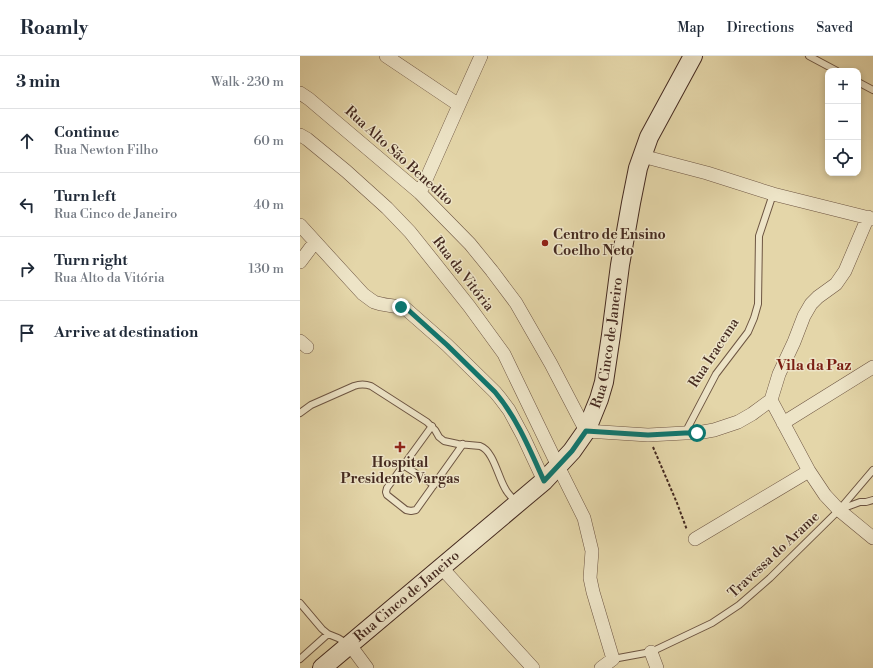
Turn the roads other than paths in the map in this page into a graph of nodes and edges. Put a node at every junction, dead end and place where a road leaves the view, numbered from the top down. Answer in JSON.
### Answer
{"nodes":[{"id":1,"x":386,"y":56,"type":"edge"},
{"id":2,"x":481,"y":56,"type":"edge"},
{"id":3,"x":693,"y":56,"type":"edge"},
{"id":4,"x":810,"y":56,"type":"edge"},
{"id":5,"x":832,"y":68,"type":"edge"},
{"id":6,"x":861,"y":84,"type":"edge"},
{"id":7,"x":873,"y":90,"type":"edge"},
{"id":8,"x":300,"y":93,"type":"edge"},
{"id":9,"x":459,"y":105,"type":"junction"},
{"id":10,"x":300,"y":135,"type":"edge"},
{"id":11,"x":642,"y":156,"type":"junction"},
{"id":12,"x":420,"y":193,"type":"junction"},
{"id":13,"x":773,"y":194,"type":"junction"},
{"id":14,"x":871,"y":218,"type":"edge"},
{"id":15,"x":300,"y":224,"type":"edge"},
{"id":16,"x":315,"y":242,"type":"junction"},
{"id":17,"x":300,"y":262,"type":"edge"},
{"id":18,"x":873,"y":367,"type":"edge"},
{"id":19,"x":771,"y":400,"type":"junction"},
{"id":20,"x":300,"y":413,"type":"edge"},
{"id":21,"x":783,"y":423,"type":"junction"},
{"id":22,"x":432,"y":426,"type":"junction"},
{"id":23,"x":586,"y":431,"type":"junction"},
{"id":24,"x":685,"y":433,"type":"junction"},
{"id":25,"x":463,"y":444,"type":"junction"},
{"id":26,"x":404,"y":465,"type":"junction"},
{"id":27,"x":558,"y":466,"type":"junction"},
{"id":28,"x":873,"y":470,"type":"edge"},
{"id":29,"x":809,"y":471,"type":"junction"},
{"id":30,"x":544,"y":481,"type":"junction"},
{"id":31,"x":434,"y":485,"type":"junction"},
{"id":32,"x":873,"y":500,"type":"edge"},
{"id":33,"x":517,"y":504,"type":"junction"},
{"id":34,"x":839,"y":510,"type":"junction"},
{"id":35,"x":873,"y":538,"type":"edge"},
{"id":36,"x":695,"y":539,"type":"road end"},
{"id":37,"x":441,"y":567,"type":"junction"},
{"id":38,"x":300,"y":603,"type":"edge"},
{"id":39,"x":328,"y":634,"type":"junction"},
{"id":40,"x":350,"y":645,"type":"junction"},
{"id":41,"x":651,"y":652,"type":"junction"},
{"id":42,"x":300,"y":659,"type":"edge"},
{"id":43,"x":612,"y":659,"type":"junction"},
{"id":44,"x":322,"y":668,"type":"edge"},
{"id":45,"x":367,"y":668,"type":"edge"},
{"id":46,"x":533,"y":668,"type":"edge"},
{"id":47,"x":601,"y":668,"type":"edge"},
{"id":48,"x":657,"y":668,"type":"edge"}],
"edges":[{"from":1,"to":9,"type":"street"},
{"from":2,"to":9,"type":"street"},
{"from":3,"to":11,"type":"main road","name":"Rua Cinco de Janeiro"},
{"from":4,"to":5,"type":"lane"},
{"from":6,"to":7,"type":"lane"},
{"from":8,"to":12,"type":"street","name":"Rua Alto São Benedito"},
{"from":9,"to":12,"type":"street"},
{"from":10,"to":27,"type":"street","name":"Rua da Vitória"},
{"from":11,"to":13,"type":"street"},
{"from":11,"to":23,"type":"main road","name":"Rua Cinco de Janeiro"},
{"from":12,"to":23,"type":"street","name":"Rua Alto São Benedito"},
{"from":13,"to":14,"type":"street"},
{"from":13,"to":24,"type":"lane","name":"Rua Iracema"},
{"from":14,"to":19,"type":"street"},
{"from":15,"to":16,"type":"street"},
{"from":16,"to":17,"type":"street"},
{"from":16,"to":30,"type":"street"},
{"from":18,"to":21,"type":"street"},
{"from":19,"to":21,"type":"street"},
{"from":19,"to":24,"type":"street"},
{"from":20,"to":22,"type":"lane"},
{"from":21,"to":29,"type":"street"},
{"from":22,"to":25,"type":"lane"},
{"from":22,"to":26,"type":"lane"},
{"from":23,"to":24,"type":"street"},
{"from":23,"to":27,"type":"main road","name":"Rua Cinco de Janeiro"},
{"from":25,"to":31,"type":"lane"},
{"from":25,"to":33,"type":"lane"},
{"from":26,"to":31,"type":"lane"},
{"from":26,"to":31,"type":"lane"},
{"from":27,"to":30,"type":"main road","name":"Rua Cinco de Janeiro"},
{"from":27,"to":43,"type":"street","name":"Rua da Vitória"},
{"from":28,"to":34,"type":"lane","name":"Travessa do Arame"},
{"from":29,"to":34,"type":"street"},
{"from":29,"to":36,"type":"street"},
{"from":30,"to":33,"type":"main road","name":"Rua Cinco de Janeiro"},
{"from":32,"to":34,"type":"lane"},
{"from":33,"to":37,"type":"main road","name":"Rua Cinco de Janeiro"},
{"from":34,"to":35,"type":"street"},
{"from":34,"to":41,"type":"lane","name":"Travessa do Arame"},
{"from":37,"to":40,"type":"main road","name":"Rua Cinco de Janeiro"},
{"from":37,"to":46,"type":"street"},
{"from":38,"to":39,"type":"lane"},
{"from":39,"to":40,"type":"lane"},
{"from":39,"to":42,"type":"lane"},
{"from":40,"to":44,"type":"main road","name":"Rua Cinco de Janeiro"},
{"from":40,"to":45,"type":"street"},
{"from":41,"to":43,"type":"lane","name":"Travessa do Arame"},
{"from":41,"to":48,"type":"street"},
{"from":43,"to":47,"type":"street"}]}
